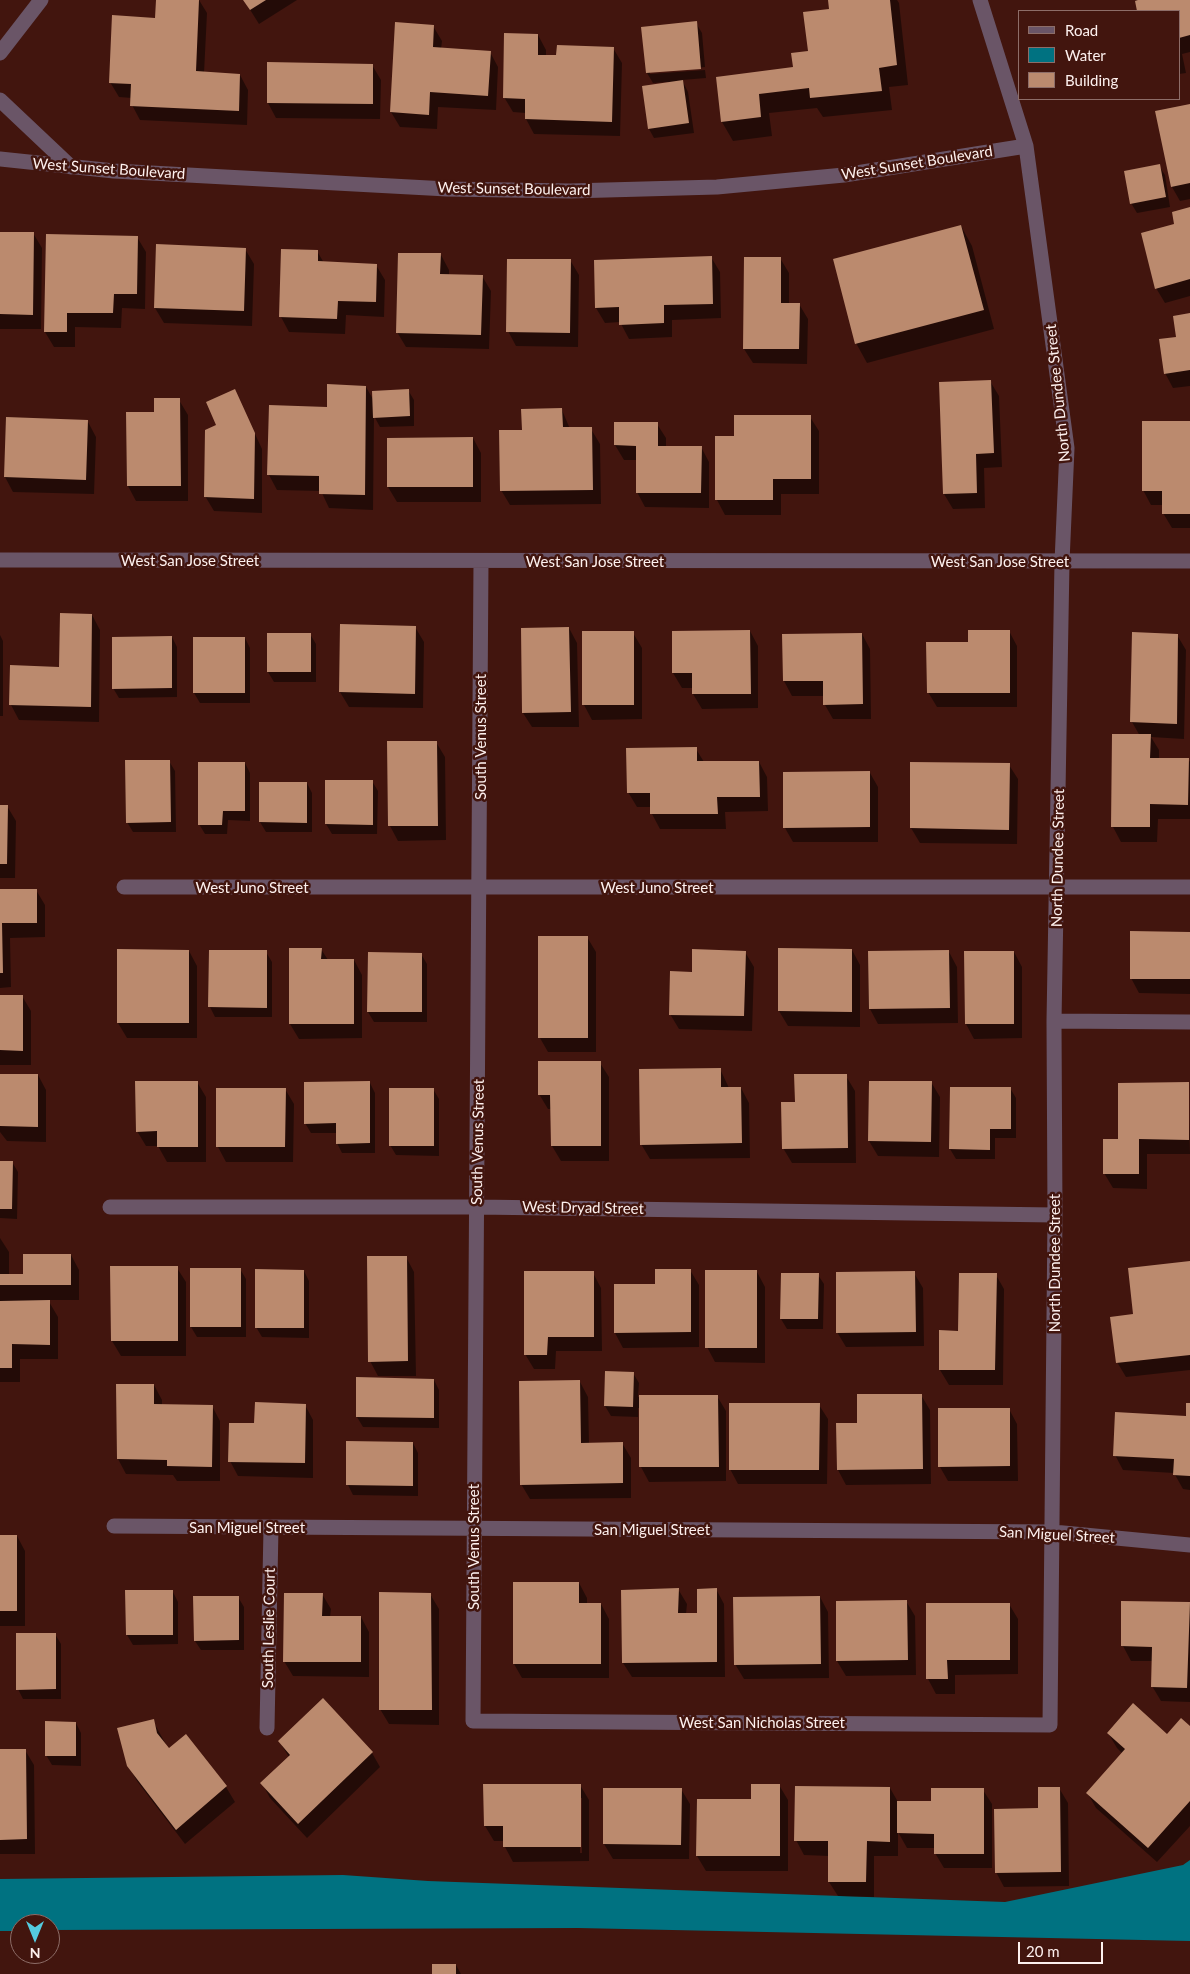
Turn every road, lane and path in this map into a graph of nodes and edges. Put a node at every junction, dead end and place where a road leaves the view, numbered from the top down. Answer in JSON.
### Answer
{"nodes":[{"id":1,"x":41,"y":0,"type":"edge"},
{"id":2,"x":980,"y":0,"type":"edge"},
{"id":3,"x":0,"y":53,"type":"edge"},
{"id":4,"x":0,"y":100,"type":"edge"},
{"id":5,"x":1026,"y":146,"type":"junction"},
{"id":6,"x":0,"y":159,"type":"edge"},
{"id":7,"x":71,"y":167,"type":"junction"},
{"id":8,"x":0,"y":560,"type":"edge"},
{"id":9,"x":1190,"y":561,"type":"edge"},
{"id":10,"x":481,"y":562,"type":"junction"},
{"id":11,"x":1062,"y":562,"type":"junction"},
{"id":12,"x":124,"y":887,"type":"dead end"},
{"id":13,"x":1190,"y":887,"type":"edge"},
{"id":14,"x":480,"y":888,"type":"junction"},
{"id":15,"x":1057,"y":888,"type":"junction"},
{"id":16,"x":1054,"y":1021,"type":"junction"},
{"id":17,"x":1190,"y":1022,"type":"edge"},
{"id":18,"x":110,"y":1207,"type":"dead end"},
{"id":19,"x":477,"y":1207,"type":"junction"},
{"id":20,"x":1055,"y":1215,"type":"junction"},
{"id":21,"x":114,"y":1526,"type":"dead end"},
{"id":22,"x":271,"y":1528,"type":"junction"},
{"id":23,"x":474,"y":1529,"type":"junction"},
{"id":24,"x":1053,"y":1532,"type":"junction"},
{"id":25,"x":1190,"y":1545,"type":"edge"},
{"id":26,"x":474,"y":1721,"type":"joint"},
{"id":27,"x":1050,"y":1725,"type":"joint"},
{"id":28,"x":267,"y":1728,"type":"dead end"}],
"edges":[{"from":1,"to":3,"type":"street"},
{"from":2,"to":5,"type":"street","name":"North Dundee Street"},
{"from":4,"to":7,"type":"street"},
{"from":5,"to":7,"type":"street","name":"West Sunset Boulevard"},
{"from":5,"to":11,"type":"street","name":"North Dundee Street"},
{"from":6,"to":7,"type":"street","name":"West Sunset Boulevard"},
{"from":8,"to":10,"type":"street","name":"West San Jose Street"},
{"from":9,"to":11,"type":"street","name":"West San Jose Street"},
{"from":10,"to":11,"type":"street","name":"West San Jose Street"},
{"from":10,"to":14,"type":"street","name":"South Venus Street"},
{"from":11,"to":15,"type":"street","name":"North Dundee Street"},
{"from":12,"to":14,"type":"street","name":"West Juno Street"},
{"from":13,"to":15,"type":"street","name":"West Juno Street"},
{"from":14,"to":15,"type":"street","name":"West Juno Street"},
{"from":14,"to":19,"type":"street","name":"South Venus Street"},
{"from":15,"to":16,"type":"street","name":"North Dundee Street"},
{"from":16,"to":17,"type":"street"},
{"from":16,"to":20,"type":"street","name":"North Dundee Street"},
{"from":18,"to":19,"type":"street","name":"West Dryad Street"},
{"from":19,"to":20,"type":"street","name":"West Dryad Street"},
{"from":19,"to":23,"type":"street","name":"South Venus Street"},
{"from":20,"to":24,"type":"street","name":"North Dundee Street"},
{"from":21,"to":22,"type":"street","name":"San Miguel Street"},
{"from":22,"to":23,"type":"street","name":"San Miguel Street"},
{"from":22,"to":28,"type":"street","name":"South Leslie Court"},
{"from":23,"to":24,"type":"street","name":"San Miguel Street"},
{"from":23,"to":26,"type":"street","name":"South Venus Street"},
{"from":24,"to":25,"type":"street","name":"San Miguel Street"},
{"from":24,"to":27,"type":"street","name":"North Dundee Street"},
{"from":26,"to":27,"type":"street","name":"West San Nicholas Street"}]}
